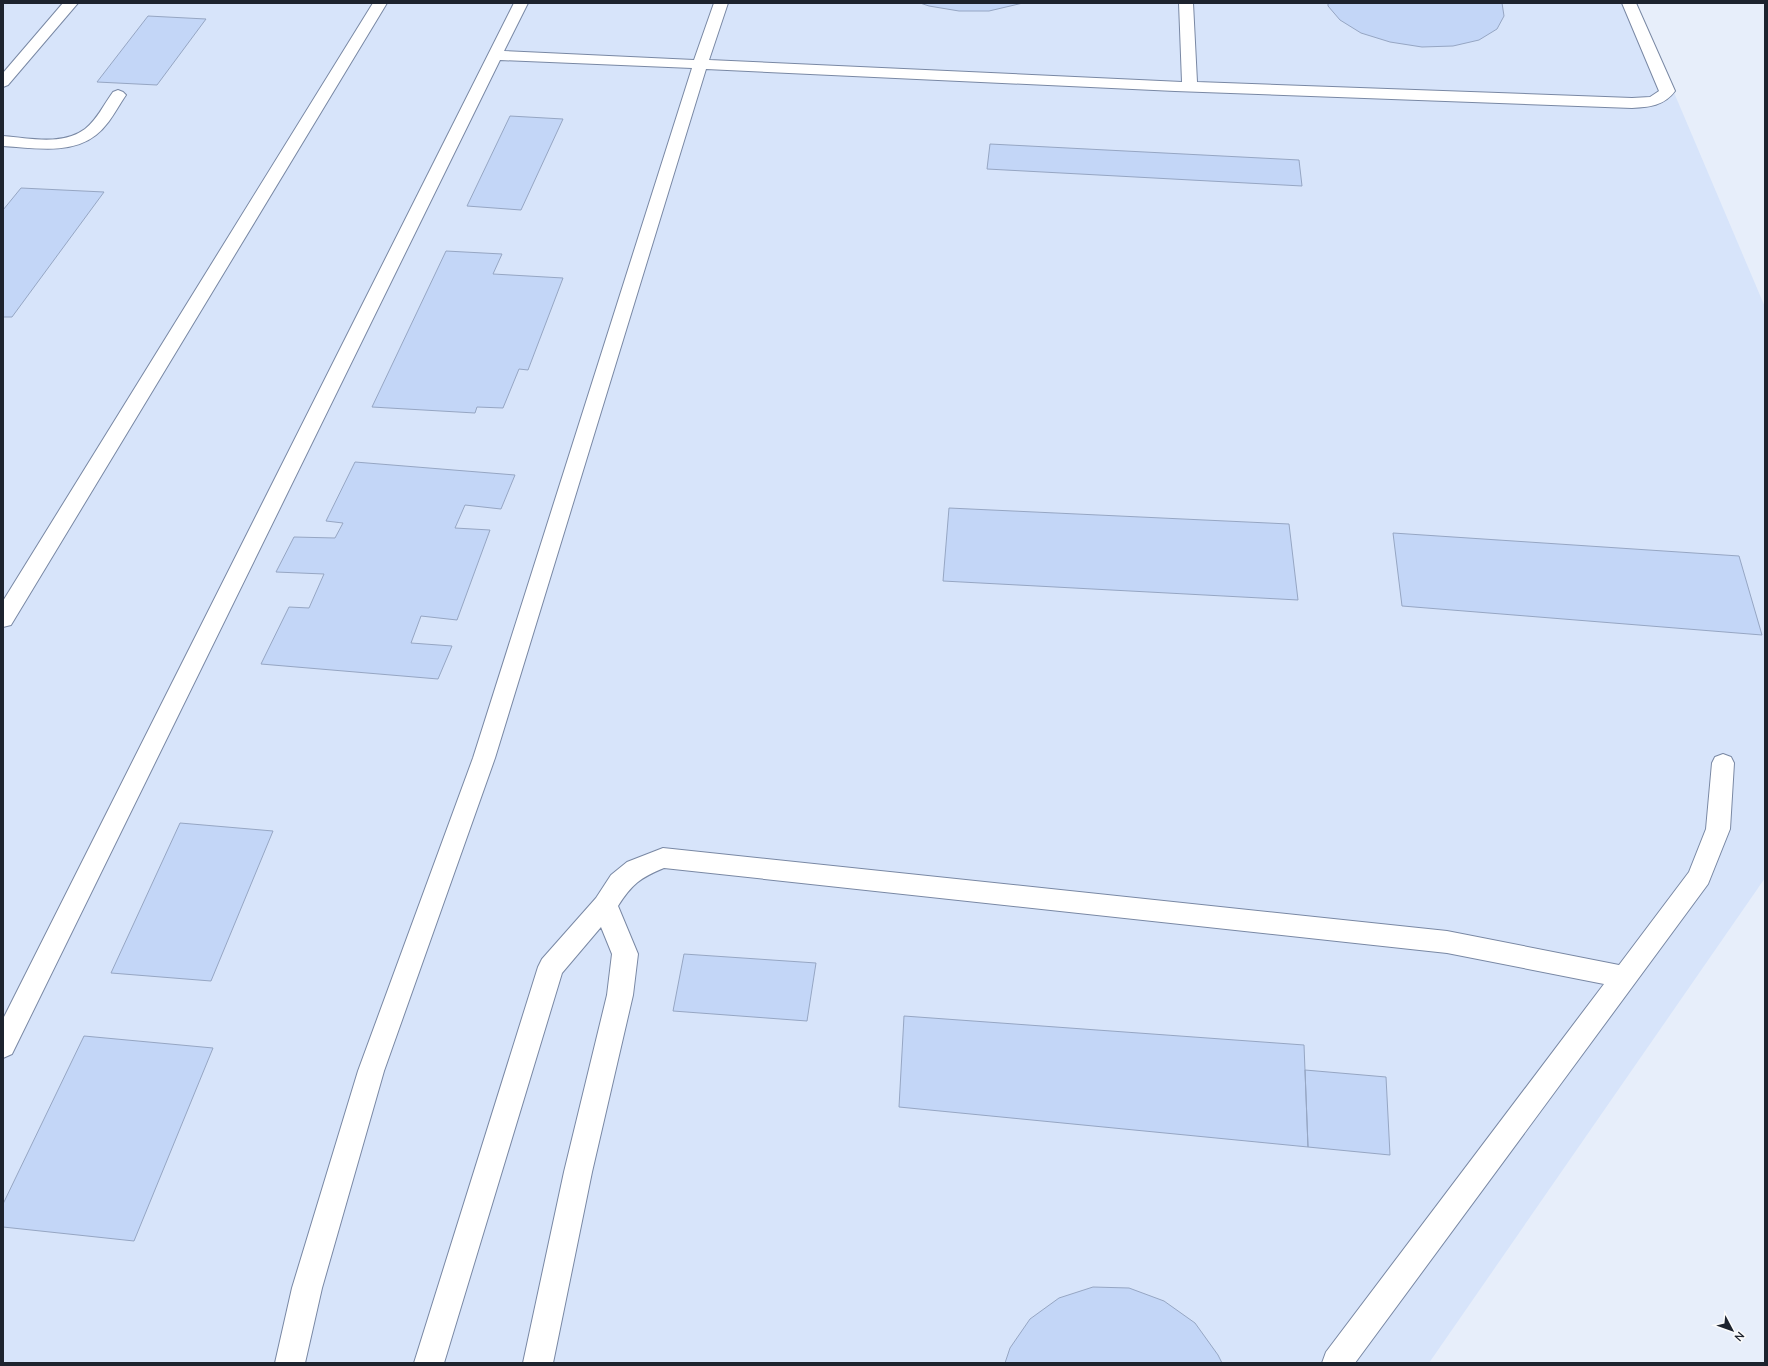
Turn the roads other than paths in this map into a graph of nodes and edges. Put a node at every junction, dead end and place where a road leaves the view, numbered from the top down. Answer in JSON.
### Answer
{"nodes":[{"id":1,"x":71,"y":3,"type":"edge"},
{"id":2,"x":380,"y":3,"type":"edge"},
{"id":3,"x":521,"y":3,"type":"edge"},
{"id":4,"x":721,"y":3,"type":"edge"},
{"id":5,"x":1186,"y":3,"type":"edge"},
{"id":6,"x":1628,"y":3,"type":"edge"},
{"id":7,"x":495,"y":56,"type":"junction"},
{"id":8,"x":700,"y":65,"type":"junction"},
{"id":9,"x":3,"y":82,"type":"edge"},
{"id":10,"x":1190,"y":86,"type":"junction"},
{"id":11,"x":118,"y":95,"type":"dead end"},
{"id":12,"x":3,"y":141,"type":"edge"},
{"id":13,"x":3,"y":619,"type":"edge"},
{"id":14,"x":1723,"y":763,"type":"dead end"},
{"id":15,"x":605,"y":905,"type":"junction"},
{"id":16,"x":1624,"y":977,"type":"junction"},
{"id":17,"x":3,"y":1046,"type":"edge"},
{"id":18,"x":290,"y":1363,"type":"edge"},
{"id":19,"x":429,"y":1363,"type":"edge"},
{"id":20,"x":538,"y":1363,"type":"edge"},
{"id":21,"x":1337,"y":1363,"type":"edge"}],
"edges":[{"from":1,"to":9,"type":"lane"},
{"from":2,"to":13,"type":"lane"},
{"from":3,"to":7,"type":"lane"},
{"from":4,"to":8,"type":"lane"},
{"from":5,"to":10,"type":"lane"},
{"from":6,"to":10,"type":"lane"},
{"from":7,"to":8,"type":"lane"},
{"from":7,"to":17,"type":"lane"},
{"from":8,"to":10,"type":"lane"},
{"from":8,"to":18,"type":"lane"},
{"from":11,"to":12,"type":"lane"},
{"from":14,"to":16,"type":"lane"},
{"from":15,"to":16,"type":"lane"},
{"from":15,"to":19,"type":"lane"},
{"from":15,"to":20,"type":"lane"},
{"from":16,"to":21,"type":"lane"}]}
